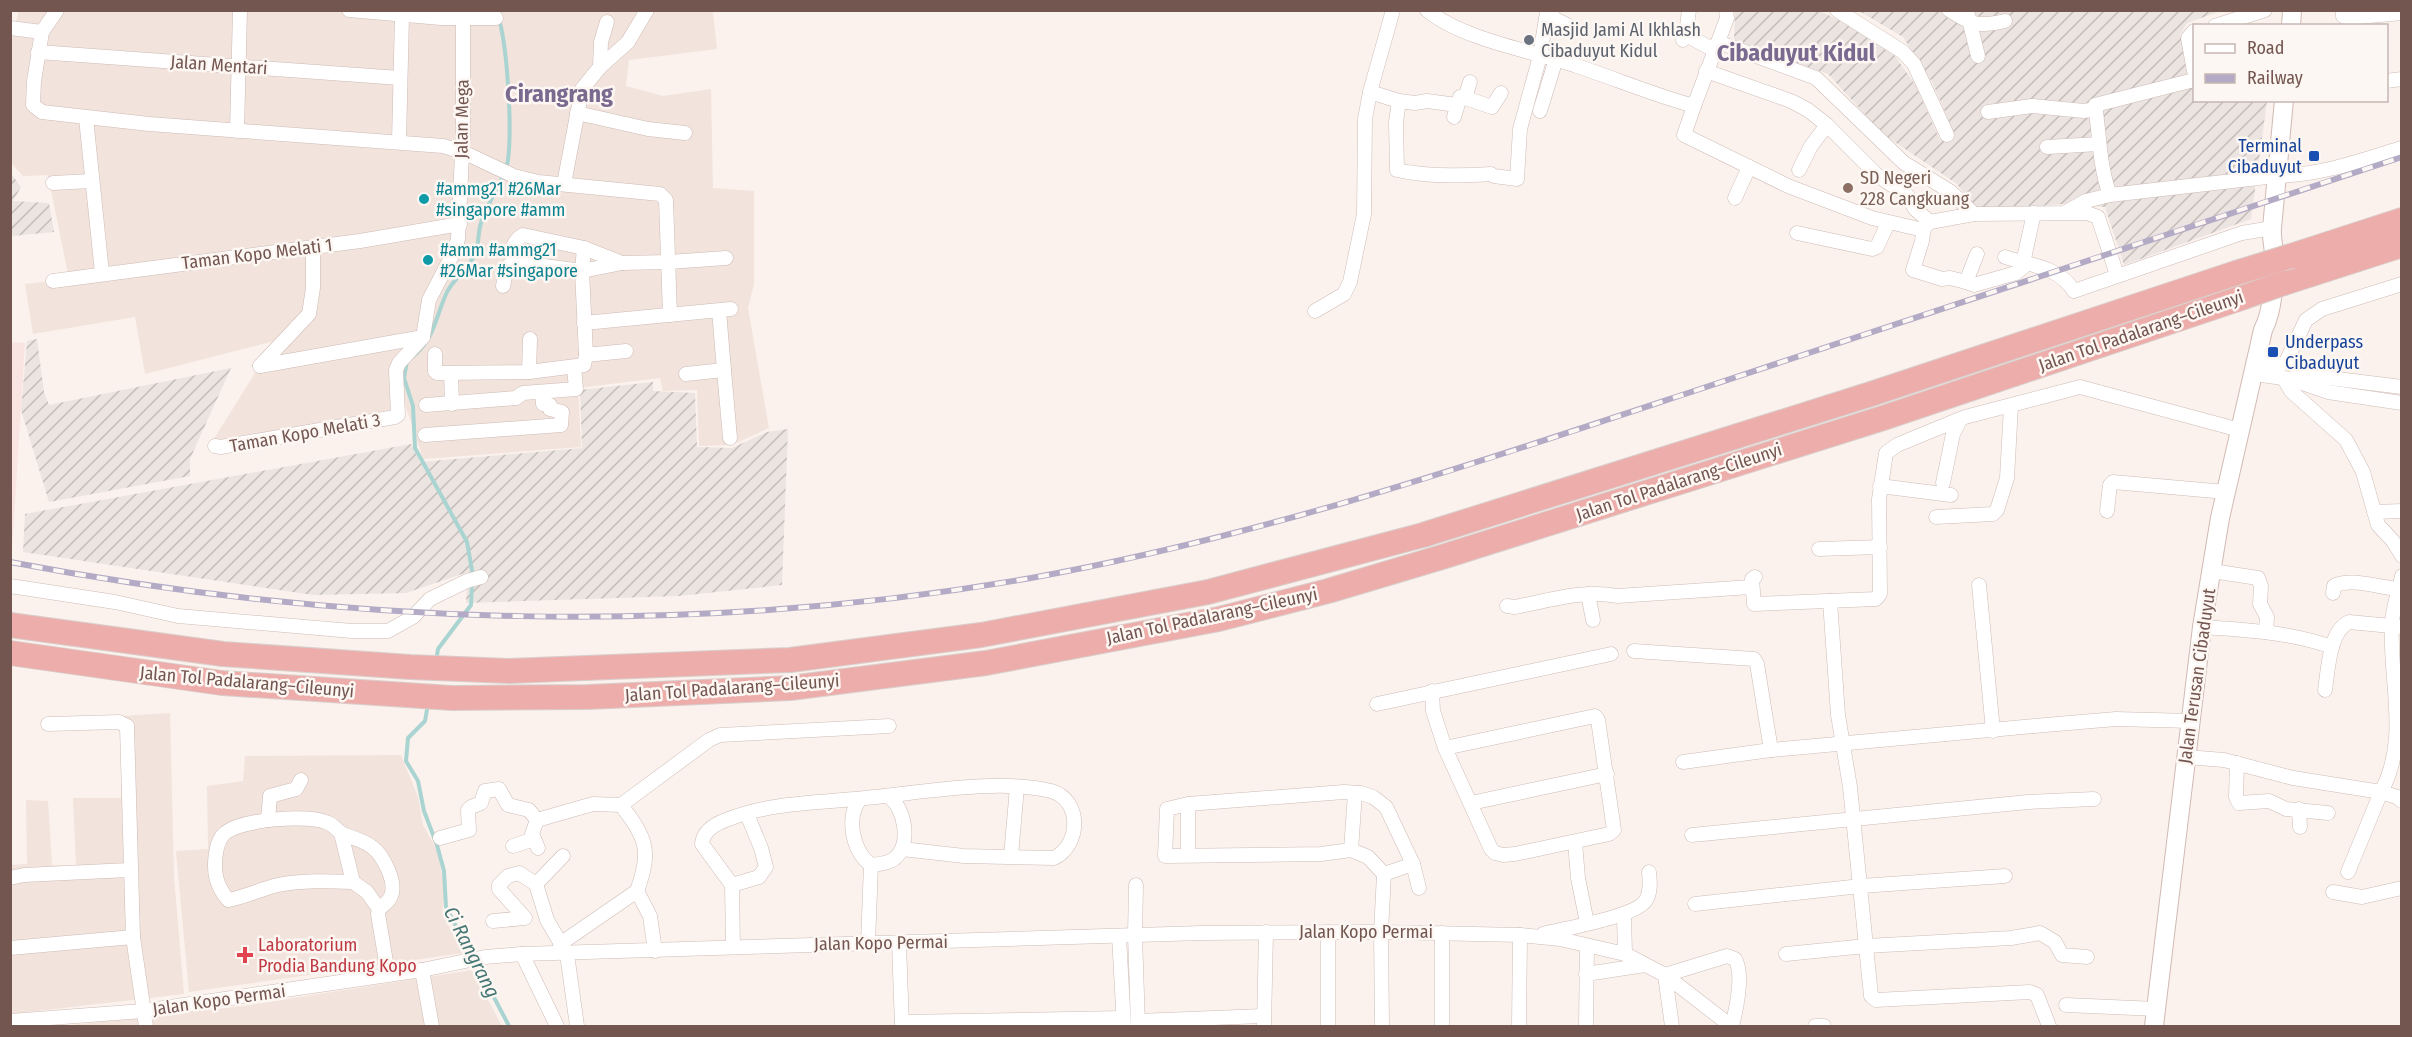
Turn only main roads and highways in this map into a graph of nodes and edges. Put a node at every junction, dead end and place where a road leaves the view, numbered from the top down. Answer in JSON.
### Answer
{"nodes":[{"id":1,"x":2284,"y":102,"type":"edge"},
{"id":2,"x":2402,"y":220,"type":"edge"},
{"id":3,"x":2402,"y":245,"type":"edge"},
{"id":4,"x":10,"y":625,"type":"edge"},
{"id":5,"x":10,"y":653,"type":"edge"},
{"id":6,"x":2155,"y":1018,"type":"edge"}],
"edges":[{"from":1,"to":6,"type":"main road","name":"Jalan Terusan Cibaduyut"},
{"from":2,"to":4,"type":"highway","name":"Jalan Tol Padalarang–Cileunyi","bridge":true},
{"from":3,"to":5,"type":"highway","name":"Jalan Tol Padalarang–Cileunyi","bridge":true}]}
